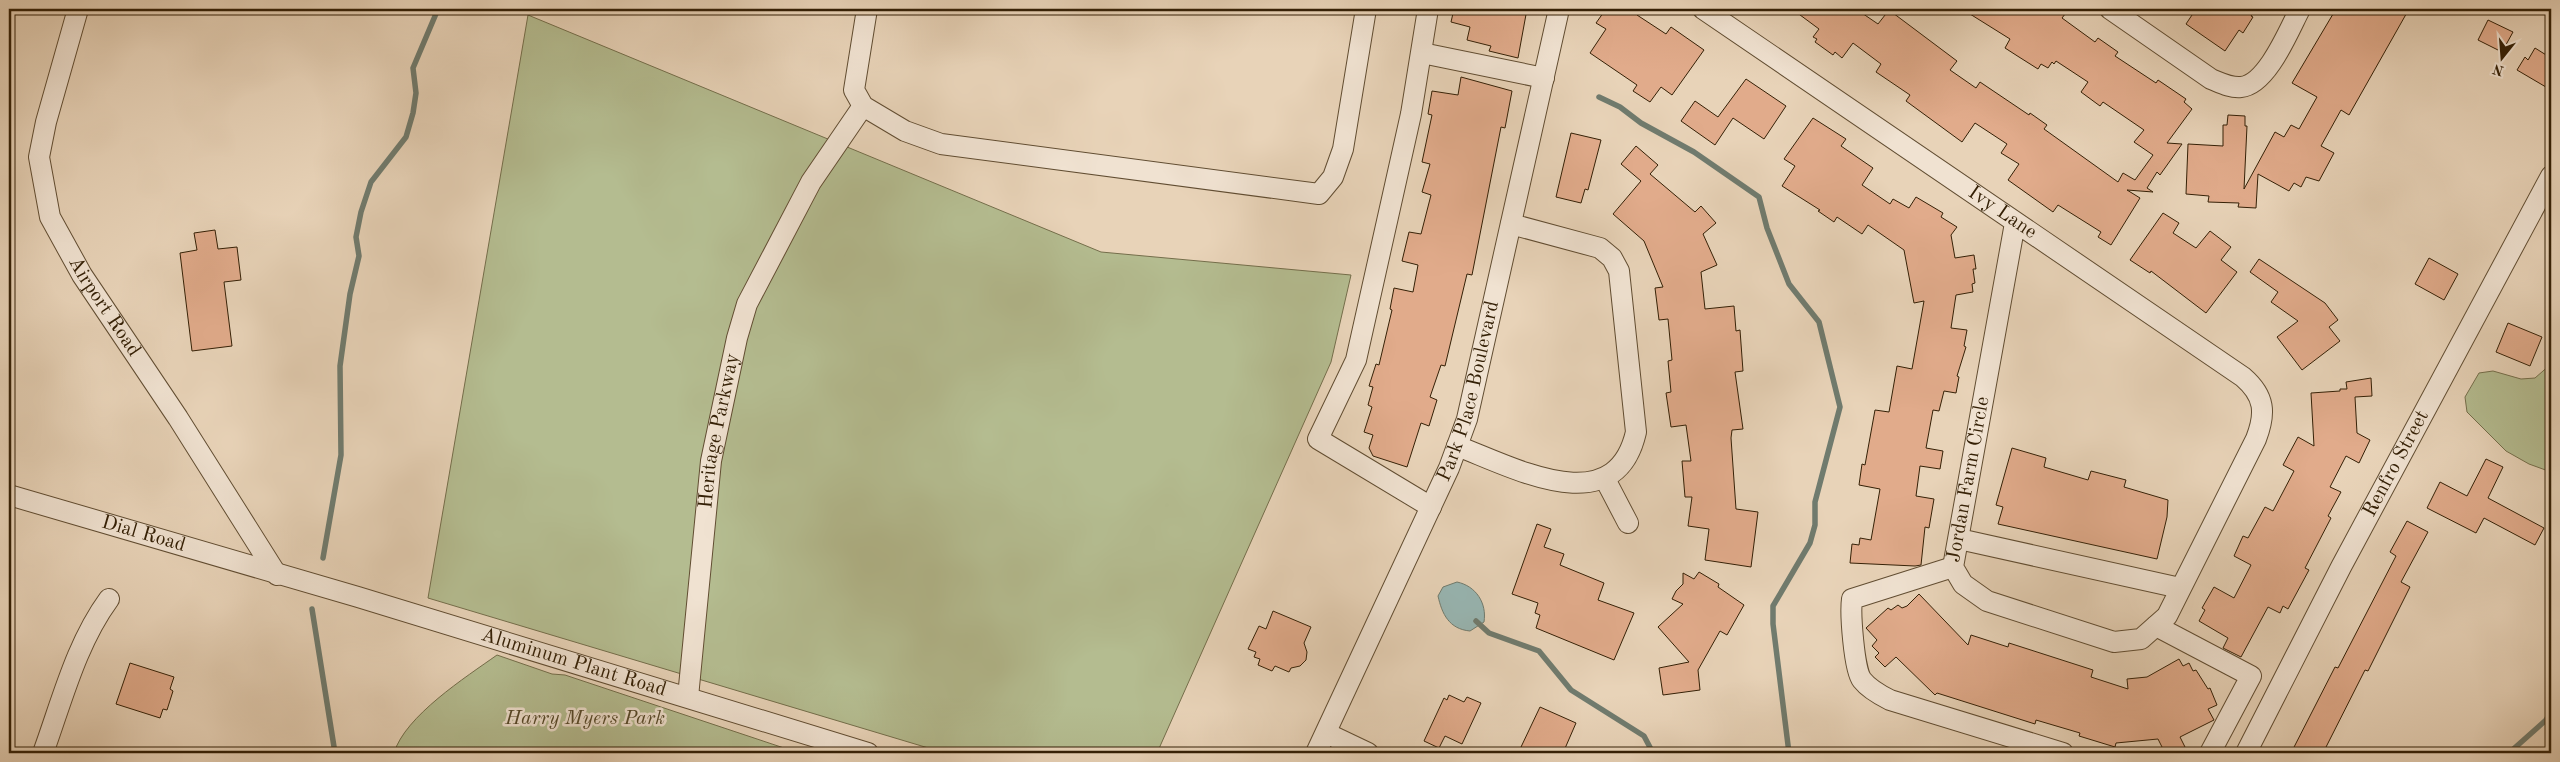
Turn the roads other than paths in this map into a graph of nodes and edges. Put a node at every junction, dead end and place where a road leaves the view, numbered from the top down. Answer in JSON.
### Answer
{"nodes":[{"id":1,"x":78,"y":9,"type":"edge"},
{"id":2,"x":867,"y":9,"type":"edge"},
{"id":3,"x":1366,"y":9,"type":"edge"},
{"id":4,"x":1428,"y":9,"type":"edge"},
{"id":5,"x":1559,"y":9,"type":"edge"},
{"id":6,"x":1703,"y":9,"type":"edge"},
{"id":7,"x":2110,"y":9,"type":"edge"},
{"id":8,"x":2300,"y":9,"type":"edge"},
{"id":9,"x":1422,"y":53,"type":"junction"},
{"id":10,"x":1544,"y":78,"type":"junction"},
{"id":11,"x":863,"y":106,"type":"junction"},
{"id":12,"x":2551,"y":176,"type":"edge"},
{"id":13,"x":2016,"y":223,"type":"junction"},
{"id":14,"x":1511,"y":224,"type":"junction"},
{"id":15,"x":2256,"y":439,"type":"joint"},
{"id":16,"x":1457,"y":446,"type":"junction"},
{"id":17,"x":1605,"y":478,"type":"junction"},
{"id":18,"x":9,"y":495,"type":"edge"},
{"id":19,"x":1431,"y":507,"type":"junction"},
{"id":20,"x":1628,"y":523,"type":"dead end"},
{"id":21,"x":1959,"y":539,"type":"junction"},
{"id":22,"x":1953,"y":567,"type":"junction"},
{"id":23,"x":277,"y":575,"type":"junction"},
{"id":24,"x":2180,"y":588,"type":"junction"},
{"id":25,"x":109,"y":599,"type":"dead end"},
{"id":26,"x":2156,"y":626,"type":"junction"},
{"id":27,"x":2251,"y":676,"type":"junction"},
{"id":28,"x":2278,"y":689,"type":"junction"},
{"id":29,"x":688,"y":697,"type":"junction"},
{"id":30,"x":1326,"y":733,"type":"junction"},
{"id":31,"x":43,"y":753,"type":"edge"},
{"id":32,"x":868,"y":753,"type":"edge"},
{"id":33,"x":1316,"y":753,"type":"edge"},
{"id":34,"x":1368,"y":753,"type":"edge"},
{"id":35,"x":2063,"y":753,"type":"edge"},
{"id":36,"x":2210,"y":753,"type":"edge"},
{"id":37,"x":2246,"y":753,"type":"edge"}],
"edges":[{"from":1,"to":23,"type":"street","name":"Airport Road"},
{"from":2,"to":11,"type":"street"},
{"from":3,"to":11,"type":"street"},
{"from":4,"to":9,"type":"street"},
{"from":5,"to":10,"type":"street","name":"Park Place Boulevard"},
{"from":6,"to":13,"type":"street","name":"Ivy Lane"},
{"from":7,"to":8,"type":"street"},
{"from":9,"to":10,"type":"street"},
{"from":9,"to":19,"type":"street"},
{"from":10,"to":14,"type":"street","name":"Park Place Boulevard"},
{"from":11,"to":29,"type":"street","name":"Heritage Parkway"},
{"from":12,"to":28,"type":"street","name":"Renfro Street"},
{"from":13,"to":15,"type":"street","name":"Ivy Lane"},
{"from":13,"to":21,"type":"street","name":"Jordan Farm Circle"},
{"from":14,"to":16,"type":"street","name":"Park Place Boulevard"},
{"from":14,"to":17,"type":"street"},
{"from":15,"to":24,"type":"street","name":"Jordan Farm Circle"},
{"from":16,"to":17,"type":"street"},
{"from":16,"to":19,"type":"street","name":"Park Place Boulevard"},
{"from":17,"to":20,"type":"street"},
{"from":18,"to":23,"type":"street","name":"Dial Road"},
{"from":19,"to":30,"type":"street","name":"Park Place Boulevard"},
{"from":21,"to":22,"type":"street","name":"Jordan Farm Circle"},
{"from":21,"to":24,"type":"street"},
{"from":22,"to":26,"type":"street","name":"Jordan Farm Circle"},
{"from":22,"to":35,"type":"street"},
{"from":23,"to":29,"type":"street","name":"Aluminum Plant Road"},
{"from":24,"to":26,"type":"street","name":"Jordan Farm Circle"},
{"from":25,"to":31,"type":"street"},
{"from":26,"to":27,"type":"street"},
{"from":27,"to":28,"type":"street"},
{"from":27,"to":36,"type":"street"},
{"from":28,"to":37,"type":"street","name":"Renfro Street"},
{"from":29,"to":32,"type":"street","name":"Aluminum Plant Road"},
{"from":30,"to":33,"type":"street","name":"Park Place Boulevard"},
{"from":30,"to":34,"type":"street"}]}
